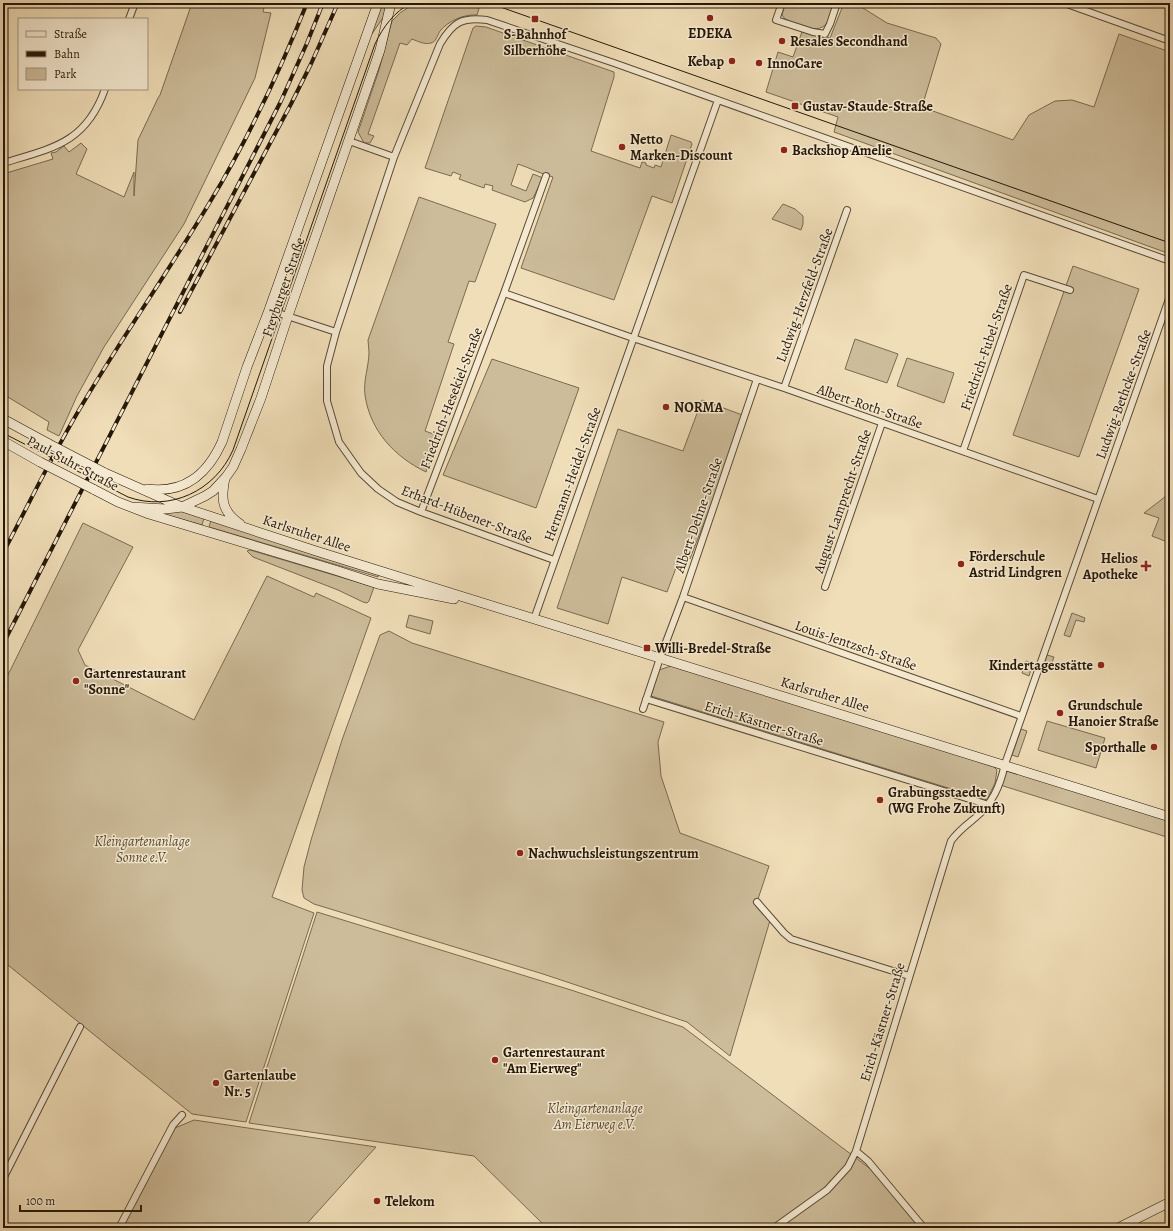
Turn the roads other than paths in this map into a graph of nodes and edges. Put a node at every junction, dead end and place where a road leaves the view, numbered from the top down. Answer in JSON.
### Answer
{"nodes":[{"id":1,"x":135,"y":3,"type":"edge"},
{"id":2,"x":378,"y":3,"type":"edge"},
{"id":3,"x":391,"y":3,"type":"edge"},
{"id":4,"x":782,"y":3,"type":"edge"},
{"id":5,"x":838,"y":3,"type":"edge"},
{"id":6,"x":1064,"y":3,"type":"edge"},
{"id":7,"x":129,"y":18,"type":"edge"},
{"id":8,"x":1170,"y":40,"type":"edge"},
{"id":9,"x":105,"y":90,"type":"edge"},
{"id":10,"x":718,"y":100,"type":"junction"},
{"id":11,"x":349,"y":141,"type":"junction"},
{"id":12,"x":394,"y":157,"type":"junction"},
{"id":13,"x":3,"y":163,"type":"edge"},
{"id":14,"x":546,"y":176,"type":"dead end"},
{"id":15,"x":847,"y":210,"type":"dead end"},
{"id":16,"x":1170,"y":261,"type":"edge"},
{"id":17,"x":1070,"y":290,"type":"dead end"},
{"id":18,"x":504,"y":293,"type":"junction"},
{"id":19,"x":1170,"y":296,"type":"edge"},
{"id":20,"x":269,"y":310,"type":"junction"},
{"id":21,"x":288,"y":316,"type":"junction"},
{"id":22,"x":336,"y":332,"type":"junction"},
{"id":23,"x":633,"y":338,"type":"junction"},
{"id":24,"x":757,"y":379,"type":"junction"},
{"id":25,"x":784,"y":388,"type":"junction"},
{"id":26,"x":3,"y":419,"type":"edge"},
{"id":27,"x":882,"y":423,"type":"junction"},
{"id":28,"x":3,"y":441,"type":"edge"},
{"id":29,"x":963,"y":451,"type":"junction"},
{"id":30,"x":103,"y":472,"type":"joint"},
{"id":31,"x":226,"y":477,"type":"junction"},
{"id":32,"x":186,"y":484,"type":"joint"},
{"id":33,"x":135,"y":486,"type":"junction"},
{"id":34,"x":1098,"y":499,"type":"junction"},
{"id":35,"x":182,"y":506,"type":"junction"},
{"id":36,"x":131,"y":507,"type":"junction"},
{"id":37,"x":420,"y":512,"type":"junction"},
{"id":38,"x":246,"y":528,"type":"junction"},
{"id":39,"x":554,"y":560,"type":"junction"},
{"id":40,"x":825,"y":587,"type":"dead end"},
{"id":41,"x":683,"y":597,"type":"junction"},
{"id":42,"x":472,"y":600,"type":"junction"},
{"id":43,"x":534,"y":618,"type":"junction"},
{"id":44,"x":660,"y":658,"type":"junction"},
{"id":45,"x":646,"y":699,"type":"junction"},
{"id":46,"x":643,"y":709,"type":"dead end"},
{"id":47,"x":1021,"y":716,"type":"junction"},
{"id":48,"x":1004,"y":764,"type":"junction"},
{"id":49,"x":989,"y":805,"type":"junction"},
{"id":50,"x":1170,"y":817,"type":"edge"},
{"id":51,"x":757,"y":902,"type":"dead end"},
{"id":52,"x":908,"y":976,"type":"junction"},
{"id":53,"x":80,"y":1027,"type":"dead end"},
{"id":54,"x":182,"y":1115,"type":"dead end"},
{"id":55,"x":856,"y":1151,"type":"junction"},
{"id":56,"x":3,"y":1179,"type":"edge"},
{"id":57,"x":1170,"y":1202,"type":"edge"},
{"id":58,"x":119,"y":1228,"type":"edge"},
{"id":59,"x":774,"y":1228,"type":"edge"},
{"id":60,"x":924,"y":1228,"type":"edge"},
{"id":61,"x":1118,"y":1228,"type":"edge"}],
"edges":[{"from":1,"to":7,"type":"street"},
{"from":2,"to":20,"type":"street","name":"Freyburger Straße"},
{"from":3,"to":11,"type":"street","name":"Freyburger Straße"},
{"from":4,"to":5,"type":"street"},
{"from":6,"to":8,"type":"street"},
{"from":9,"to":13,"type":"street"},
{"from":10,"to":12,"type":"street","name":"Erhard-Hübener-Straße"},
{"from":10,"to":16,"type":"street"},
{"from":10,"to":23,"type":"street","name":"Hermann-Heidel-Straße"},
{"from":11,"to":12,"type":"street"},
{"from":11,"to":21,"type":"street","name":"Freyburger Straße"},
{"from":12,"to":22,"type":"street","name":"Erhard-Hübener-Straße"},
{"from":14,"to":18,"type":"street","name":"Friedrich-Hesekiel-Straße"},
{"from":15,"to":25,"type":"street","name":"Ludwig-Herzfeld-Straße"},
{"from":17,"to":29,"type":"street","name":"Friedrich-Fubel-Straße"},
{"from":18,"to":23,"type":"street"},
{"from":18,"to":37,"type":"street","name":"Friedrich-Hesekiel-Straße"},
{"from":19,"to":34,"type":"street","name":"Ludwig-Bethcke-Straße"},
{"from":20,"to":21,"type":"street"},
{"from":20,"to":32,"type":"street","name":"Freyburger Straße"},
{"from":21,"to":22,"type":"street"},
{"from":21,"to":31,"type":"street","name":"Freyburger Straße"},
{"from":22,"to":37,"type":"street","name":"Erhard-Hübener-Straße"},
{"from":23,"to":24,"type":"street","name":"Albert-Roth-Straße"},
{"from":23,"to":39,"type":"street","name":"Hermann-Heidel-Straße"},
{"from":24,"to":25,"type":"street","name":"Albert-Roth-Straße"},
{"from":24,"to":41,"type":"street","name":"Albert-Dehne-Straße"},
{"from":25,"to":27,"type":"street","name":"Albert-Roth-Straße"},
{"from":26,"to":30,"type":"street","name":"Paul-Suhr-Straße","bridge":true},
{"from":27,"to":29,"type":"street","name":"Albert-Roth-Straße"},
{"from":27,"to":40,"type":"street","name":"August-Lamprecht-Straße"},
{"from":28,"to":36,"type":"street","name":"Paul-Suhr-Straße","bridge":true},
{"from":29,"to":34,"type":"street","name":"Albert-Roth-Straße"},
{"from":30,"to":33,"type":"street","name":"Karlsruher Allee"},
{"from":31,"to":35,"type":"street","name":"Freyburger Straße"},
{"from":31,"to":38,"type":"street"},
{"from":32,"to":33,"type":"street","name":"Karlsruher Allee"},
{"from":33,"to":35,"type":"street","name":"Karlsruher Allee"},
{"from":34,"to":47,"type":"street","name":"Ludwig-Bethcke-Straße"},
{"from":35,"to":36,"type":"street","name":"Freyburger Straße"},
{"from":35,"to":38,"type":"street","name":"Karlsruher Allee"},
{"from":36,"to":42,"type":"street","name":"Karlsruher Allee"},
{"from":37,"to":39,"type":"street","name":"Erhard-Hübener-Straße"},
{"from":38,"to":42,"type":"street","name":"Karlsruher Allee"},
{"from":39,"to":43,"type":"street","name":"Hermann-Heidel-Straße"},
{"from":41,"to":44,"type":"street","name":"Albert-Dehne-Straße"},
{"from":41,"to":47,"type":"street","name":"Louis-Jentzsch-Straße"},
{"from":42,"to":43,"type":"street","name":"Karlsruher Allee"},
{"from":43,"to":44,"type":"street","name":"Karlsruher Allee"},
{"from":44,"to":45,"type":"street"},
{"from":44,"to":48,"type":"street","name":"Karlsruher Allee"},
{"from":45,"to":46,"type":"street"},
{"from":45,"to":49,"type":"street","name":"Erich-Kästner-Straße"},
{"from":47,"to":48,"type":"street","name":"Erich-Kästner-Straße"},
{"from":48,"to":49,"type":"street","name":"Erich-Kästner-Straße"},
{"from":48,"to":50,"type":"street","name":"Karlsruher Allee"},
{"from":49,"to":52,"type":"street","name":"Erich-Kästner-Straße"},
{"from":51,"to":52,"type":"street"},
{"from":52,"to":55,"type":"street","name":"Erich-Kästner-Straße"},
{"from":53,"to":56,"type":"street"},
{"from":54,"to":58,"type":"street"},
{"from":55,"to":59,"type":"street","name":"Erich-Kästner-Straße"},
{"from":55,"to":60,"type":"street"},
{"from":57,"to":61,"type":"street"}]}
